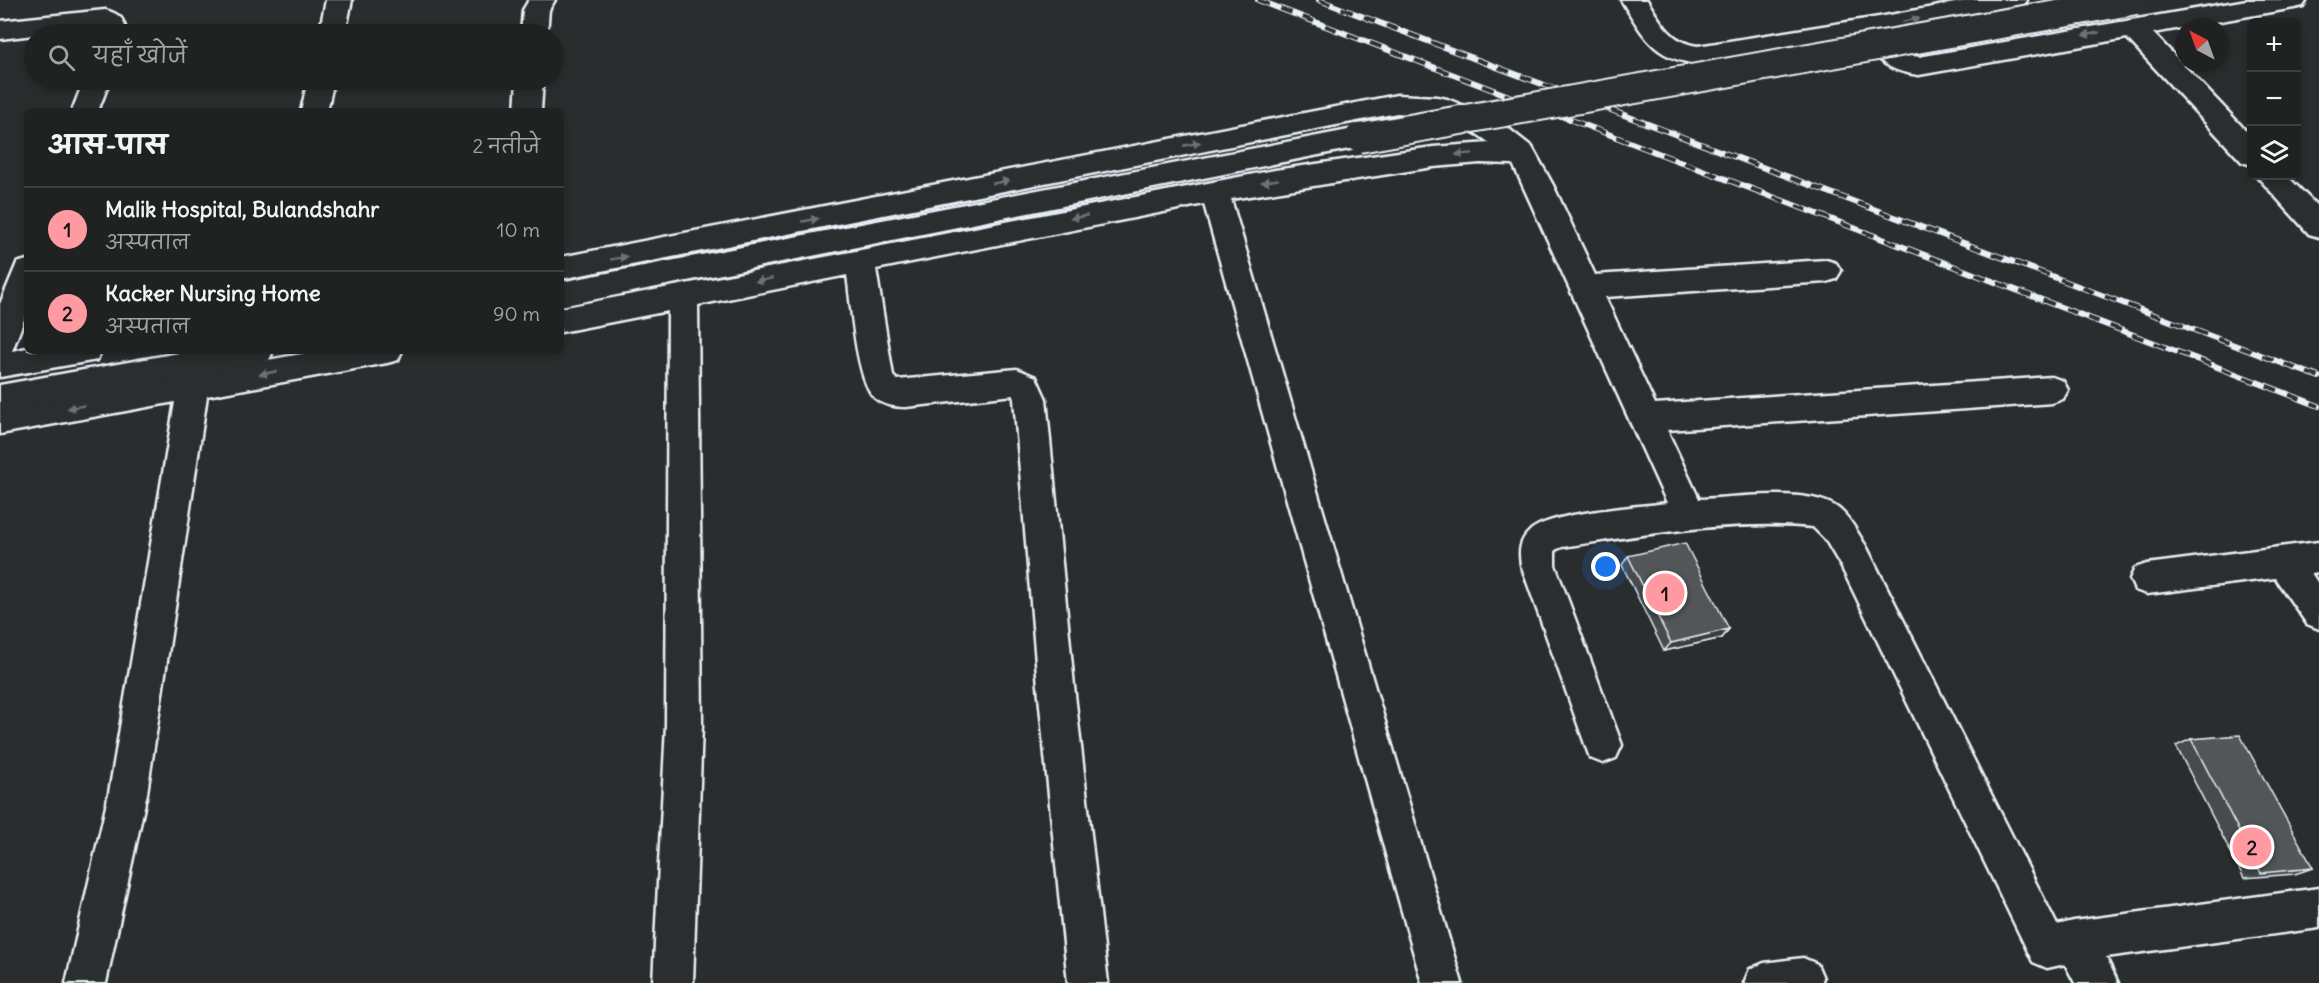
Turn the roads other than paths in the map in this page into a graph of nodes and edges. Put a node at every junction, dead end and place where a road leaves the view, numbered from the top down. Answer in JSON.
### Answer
{"nodes":[{"id":1,"x":339,"y":0,"type":"edge"},
{"id":2,"x":542,"y":0,"type":"edge"},
{"id":3,"x":1634,"y":0,"type":"edge"},
{"id":4,"x":2014,"y":0,"type":"edge"},
{"id":5,"x":2136,"y":0,"type":"edge"},
{"id":6,"x":2294,"y":0,"type":"edge"},
{"id":7,"x":52,"y":24,"type":"edge"},
{"id":8,"x":112,"y":24,"type":"edge"},
{"id":9,"x":334,"y":24,"type":"edge"},
{"id":10,"x":535,"y":24,"type":"edge"},
{"id":11,"x":1879,"y":26,"type":"junction"},
{"id":12,"x":24,"y":27,"type":"edge"},
{"id":13,"x":2132,"y":27,"type":"junction"},
{"id":14,"x":0,"y":30,"type":"edge"},
{"id":15,"x":93,"y":90,"type":"edge"},
{"id":16,"x":319,"y":90,"type":"edge"},
{"id":17,"x":530,"y":90,"type":"edge"},
{"id":18,"x":86,"y":108,"type":"edge"},
{"id":19,"x":315,"y":108,"type":"edge"},
{"id":20,"x":528,"y":108,"type":"edge"},
{"id":21,"x":2247,"y":150,"type":"edge"},
{"id":22,"x":1522,"y":154,"type":"junction"},
{"id":23,"x":2275,"y":180,"type":"edge"},
{"id":24,"x":1215,"y":192,"type":"junction"},
{"id":25,"x":2319,"y":226,"type":"edge"},
{"id":26,"x":860,"y":261,"type":"junction"},
{"id":27,"x":564,"y":267,"type":"edge"},
{"id":28,"x":1826,"y":271,"type":"dead end"},
{"id":29,"x":24,"y":279,"type":"edge"},
{"id":30,"x":1586,"y":287,"type":"junction"},
{"id":31,"x":564,"y":293,"type":"edge"},
{"id":32,"x":683,"y":297,"type":"junction"},
{"id":33,"x":564,"y":319,"type":"edge"},
{"id":34,"x":0,"y":345,"type":"edge"},
{"id":35,"x":68,"y":354,"type":"edge"},
{"id":36,"x":242,"y":354,"type":"edge"},
{"id":37,"x":371,"y":354,"type":"edge"},
{"id":38,"x":0,"y":365,"type":"edge"},
{"id":39,"x":193,"y":387,"type":"junction"},
{"id":40,"x":2052,"y":390,"type":"dead end"},
{"id":41,"x":0,"y":398,"type":"edge"},
{"id":42,"x":1646,"y":418,"type":"junction"},
{"id":43,"x":0,"y":421,"type":"edge"},
{"id":44,"x":1689,"y":514,"type":"junction"},
{"id":45,"x":2319,"y":557,"type":"edge"},
{"id":46,"x":2283,"y":562,"type":"junction"},
{"id":47,"x":2147,"y":579,"type":"dead end"},
{"id":48,"x":2319,"y":613,"type":"edge"},
{"id":49,"x":1603,"y":745,"type":"dead end"},
{"id":50,"x":2319,"y":908,"type":"edge"},
{"id":51,"x":2074,"y":941,"type":"junction"},
{"id":52,"x":1803,"y":978,"type":"dead end"},
{"id":53,"x":86,"y":983,"type":"edge"},
{"id":54,"x":673,"y":983,"type":"edge"},
{"id":55,"x":1088,"y":983,"type":"edge"},
{"id":56,"x":1442,"y":983,"type":"edge"},
{"id":57,"x":1764,"y":983,"type":"edge"},
{"id":58,"x":2098,"y":983,"type":"edge"}],
"edges":[{"from":1,"to":9,"type":"street"},
{"from":2,"to":10,"type":"street"},
{"from":3,"to":11,"type":"street"},
{"from":11,"to":4,"type":"street","one_way":true},
{"from":5,"to":31,"type":"street","bridge":true},
{"from":6,"to":13,"type":"street"},
{"from":7,"to":8,"type":"street"},
{"from":13,"to":11,"type":"street","one_way":true},
{"from":12,"to":14,"type":"street"},
{"from":13,"to":21,"type":"street"},
{"from":15,"to":18,"type":"street"},
{"from":16,"to":19,"type":"street"},
{"from":17,"to":20,"type":"street"},
{"from":22,"to":24,"type":"street","one_way":true},
{"from":27,"to":22,"type":"street","one_way":true},
{"from":22,"to":30,"type":"street"},
{"from":23,"to":25,"type":"street"},
{"from":24,"to":26,"type":"street","one_way":true},
{"from":24,"to":56,"type":"street"},
{"from":26,"to":32,"type":"street","one_way":true},
{"from":26,"to":55,"type":"street"},
{"from":28,"to":30,"type":"street"},
{"from":29,"to":34,"type":"street"},
{"from":30,"to":42,"type":"street"},
{"from":32,"to":33,"type":"street"},
{"from":32,"to":54,"type":"street"},
{"from":35,"to":38,"type":"street"},
{"from":36,"to":41,"type":"street"},
{"from":37,"to":39,"type":"street","one_way":true},
{"from":39,"to":43,"type":"street","one_way":true},
{"from":39,"to":53,"type":"street"},
{"from":40,"to":42,"type":"street"},
{"from":42,"to":44,"type":"street"},
{"from":44,"to":49,"type":"street"},
{"from":44,"to":51,"type":"street"},
{"from":45,"to":46,"type":"street"},
{"from":46,"to":47,"type":"street"},
{"from":46,"to":48,"type":"street"},
{"from":50,"to":51,"type":"street"},
{"from":51,"to":58,"type":"street"},
{"from":52,"to":57,"type":"street"}]}
